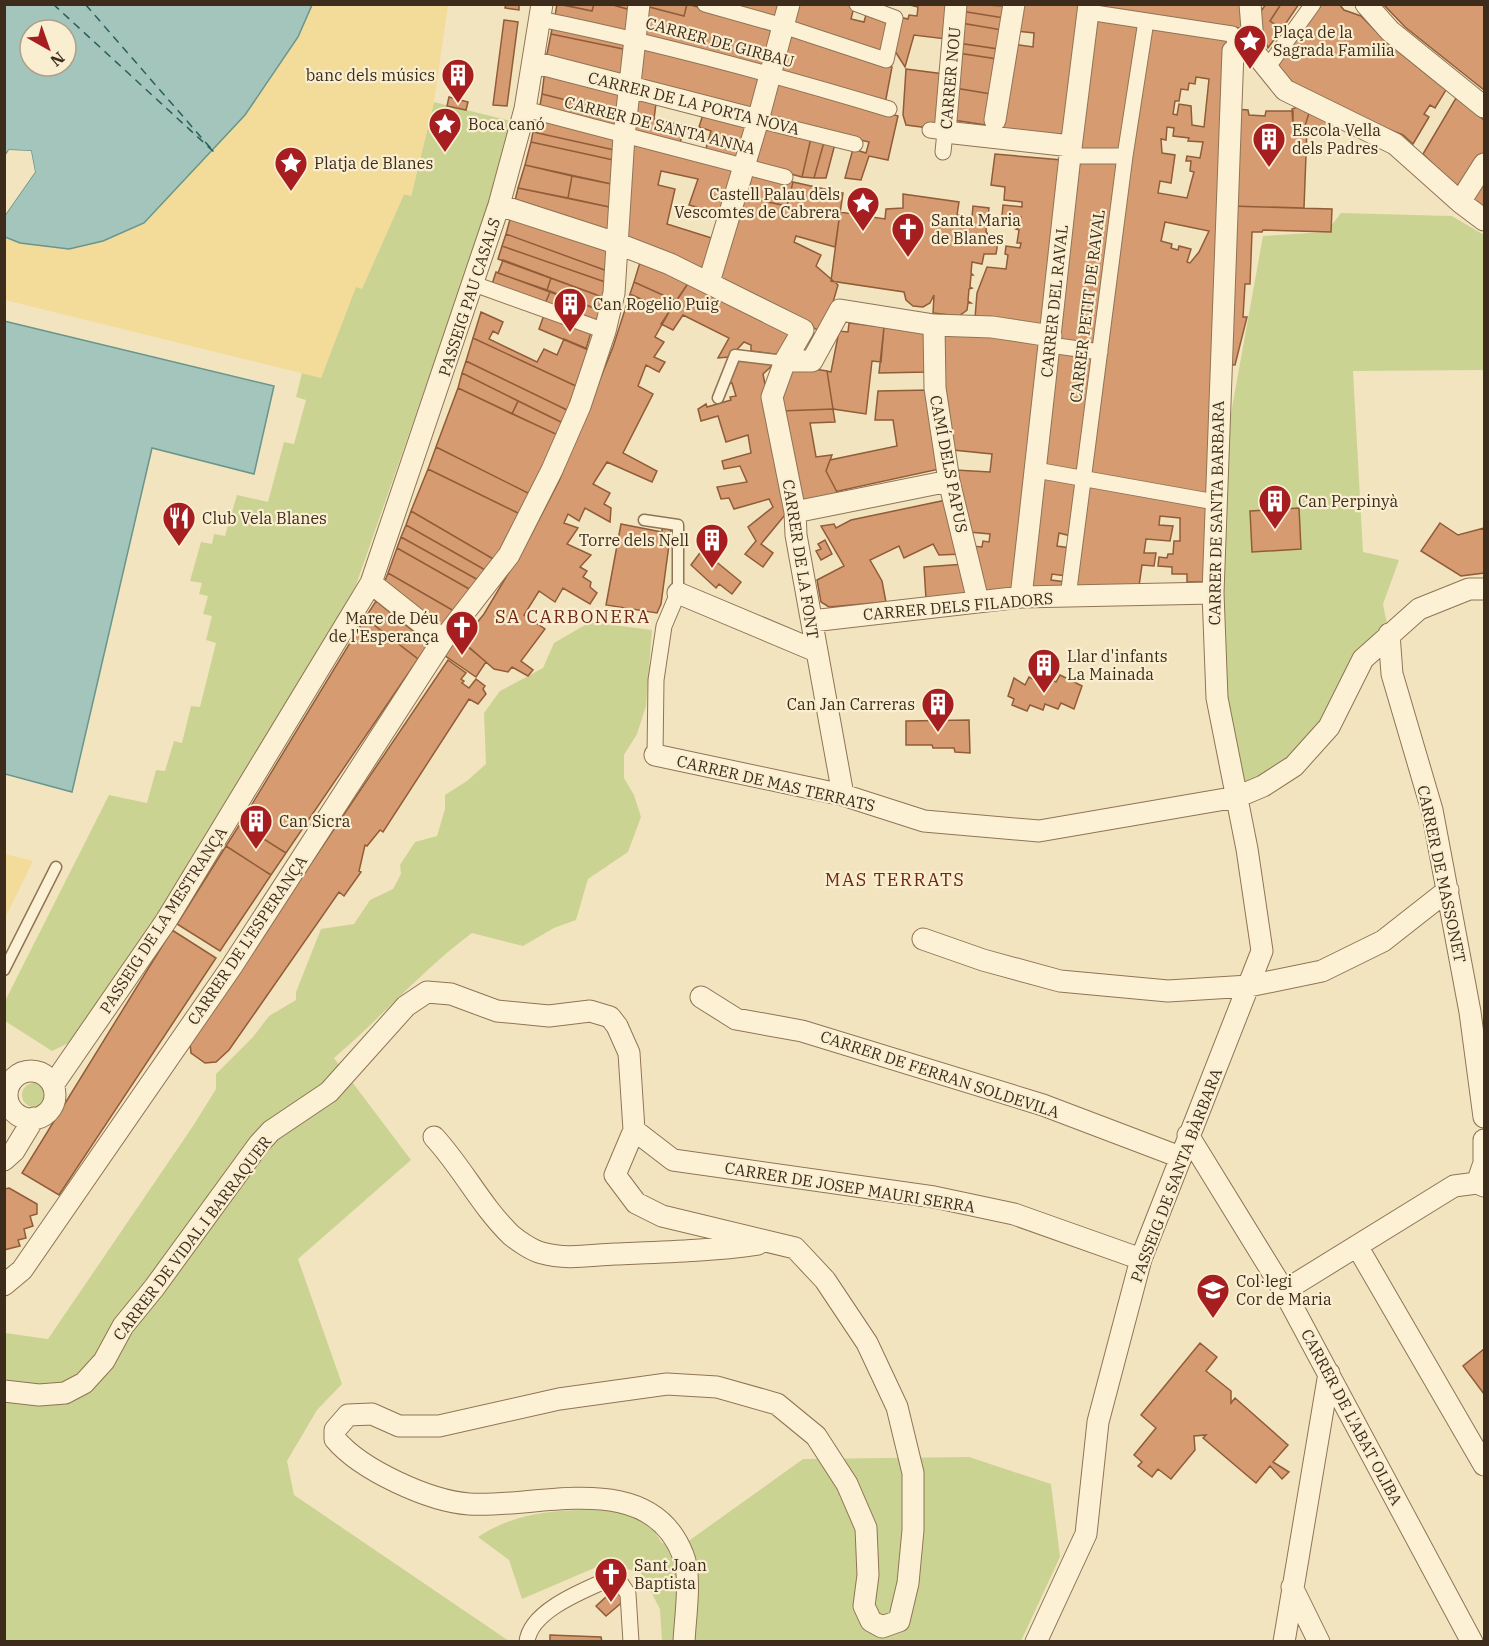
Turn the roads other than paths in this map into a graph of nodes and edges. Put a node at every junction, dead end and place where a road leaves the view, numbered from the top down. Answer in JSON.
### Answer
{"nodes":[{"id":1,"x":639,"y":4,"type":"edge"},
{"id":2,"x":705,"y":4,"type":"edge"},
{"id":3,"x":789,"y":4,"type":"edge"},
{"id":4,"x":857,"y":4,"type":"edge"},
{"id":5,"x":956,"y":4,"type":"edge"},
{"id":6,"x":1014,"y":4,"type":"edge"},
{"id":7,"x":1250,"y":4,"type":"edge"},
{"id":8,"x":1313,"y":4,"type":"edge"},
{"id":9,"x":1366,"y":4,"type":"edge"},
{"id":10,"x":1089,"y":8,"type":"edge"},
{"id":11,"x":541,"y":12,"type":"edge"},
{"id":12,"x":1146,"y":21,"type":"junction"},
{"id":13,"x":783,"y":26,"type":"junction"},
{"id":14,"x":634,"y":38,"type":"junction"},
{"id":15,"x":1242,"y":45,"type":"junction"},
{"id":16,"x":533,"y":62,"type":"junction"},
{"id":17,"x":1267,"y":68,"type":"junction"},
{"id":18,"x":771,"y":73,"type":"junction"},
{"id":19,"x":629,"y":85,"type":"junction"},
{"id":20,"x":1485,"y":107,"type":"edge"},
{"id":21,"x":525,"y":109,"type":"junction"},
{"id":22,"x":889,"y":109,"type":"dead end"},
{"id":23,"x":758,"y":120,"type":"junction"},
{"id":24,"x":995,"y":120,"type":"dead end"},
{"id":25,"x":624,"y":136,"type":"junction"},
{"id":26,"x":855,"y":144,"type":"dead end"},
{"id":27,"x":1070,"y":151,"type":"junction"},
{"id":28,"x":1125,"y":156,"type":"junction"},
{"id":29,"x":1485,"y":164,"type":"edge"},
{"id":30,"x":745,"y":165,"type":"junction"},
{"id":31,"x":785,"y":177,"type":"dead end"},
{"id":32,"x":1460,"y":202,"type":"junction"},
{"id":33,"x":499,"y":205,"type":"junction"},
{"id":34,"x":1485,"y":220,"type":"edge"},
{"id":35,"x":616,"y":243,"type":"junction"},
{"id":36,"x":709,"y":282,"type":"junction"},
{"id":37,"x":474,"y":284,"type":"junction"},
{"id":38,"x":934,"y":326,"type":"junction"},
{"id":39,"x":606,"y":331,"type":"junction"},
{"id":40,"x":1051,"y":341,"type":"junction"},
{"id":41,"x":1100,"y":352,"type":"junction"},
{"id":42,"x":785,"y":361,"type":"junction"},
{"id":43,"x":718,"y":398,"type":"dead end"},
{"id":44,"x":1036,"y":470,"type":"junction"},
{"id":45,"x":1082,"y":478,"type":"junction"},
{"id":46,"x":949,"y":481,"type":"junction"},
{"id":47,"x":1215,"y":502,"type":"junction"},
{"id":48,"x":795,"y":512,"type":"junction"},
{"id":49,"x":644,"y":519,"type":"dead end"},
{"id":50,"x":372,"y":583,"type":"junction"},
{"id":51,"x":1485,"y":590,"type":"edge"},
{"id":52,"x":678,"y":593,"type":"junction"},
{"id":53,"x":1213,"y":593,"type":"junction"},
{"id":54,"x":1021,"y":597,"type":"junction"},
{"id":55,"x":1068,"y":597,"type":"junction"},
{"id":56,"x":978,"y":601,"type":"junction"},
{"id":57,"x":812,"y":621,"type":"junction"},
{"id":58,"x":1389,"y":634,"type":"junction"},
{"id":59,"x":443,"y":640,"type":"junction"},
{"id":60,"x":816,"y":651,"type":"junction"},
{"id":61,"x":655,"y":754,"type":"joint"},
{"id":62,"x":843,"y":795,"type":"junction"},
{"id":63,"x":1237,"y":797,"type":"junction"},
{"id":64,"x":56,"y":867,"type":"dead end"},
{"id":65,"x":1448,"y":890,"type":"junction"},
{"id":66,"x":923,"y":939,"type":"dead end"},
{"id":67,"x":4,"y":970,"type":"edge"},
{"id":68,"x":1249,"y":986,"type":"junction"},
{"id":69,"x":701,"y":997,"type":"dead end"},
{"id":70,"x":48,"y":1079,"type":"junction"},
{"id":71,"x":6,"y":1098,"type":"edge"},
{"id":72,"x":1485,"y":1117,"type":"edge"},
{"id":73,"x":34,"y":1118,"type":"junction"},
{"id":74,"x":634,"y":1130,"type":"junction"},
{"id":75,"x":1188,"y":1135,"type":"junction"},
{"id":76,"x":434,"y":1137,"type":"dead end"},
{"id":77,"x":1485,"y":1140,"type":"edge"},
{"id":78,"x":1180,"y":1157,"type":"junction"},
{"id":79,"x":4,"y":1160,"type":"edge"},
{"id":80,"x":1481,"y":1185,"type":"edge"},
{"id":81,"x":770,"y":1242,"type":"junction"},
{"id":82,"x":1358,"y":1246,"type":"junction"},
{"id":83,"x":1141,"y":1259,"type":"junction"},
{"id":84,"x":4,"y":1285,"type":"edge"},
{"id":85,"x":1284,"y":1291,"type":"junction"},
{"id":86,"x":1329,"y":1373,"type":"junction"},
{"id":87,"x":4,"y":1391,"type":"edge"},
{"id":88,"x":1485,"y":1465,"type":"edge"},
{"id":89,"x":1292,"y":1587,"type":"junction"},
{"id":90,"x":527,"y":1641,"type":"edge"},
{"id":91,"x":631,"y":1641,"type":"edge"},
{"id":92,"x":684,"y":1641,"type":"edge"},
{"id":93,"x":1036,"y":1641,"type":"edge"},
{"id":94,"x":1284,"y":1641,"type":"edge"},
{"id":95,"x":1319,"y":1641,"type":"edge"},
{"id":96,"x":1472,"y":1641,"type":"edge"}],
"edges":[{"from":1,"to":14,"type":"street","name":"CARRER DE L'ESPERANÇA"},
{"from":2,"to":13,"type":"street"},
{"from":3,"to":13,"type":"street"},
{"from":4,"to":13,"type":"street"},
{"from":5,"to":27,"type":"street","name":"CARRER NOU"},
{"from":6,"to":24,"type":"street"},
{"from":7,"to":15,"type":"street","name":"CARRER DE SANTA BARBARA"},
{"from":8,"to":17,"type":"street"},
{"from":9,"to":20,"type":"street"},
{"from":10,"to":12,"type":"street"},
{"from":10,"to":27,"type":"street","name":"CARRER DEL RAVAL"},
{"from":11,"to":14,"type":"street","name":"CARRER DE GIRBAU"},
{"from":11,"to":16,"type":"street","name":"PASSEIG PAU CASALS"},
{"from":12,"to":15,"type":"street"},
{"from":12,"to":28,"type":"street","name":"CARRER PETIT DE RAVAL"},
{"from":13,"to":18,"type":"street"},
{"from":14,"to":18,"type":"street","name":"CARRER DE GIRBAU"},
{"from":14,"to":19,"type":"street","name":"CARRER DE L'ESPERANÇA"},
{"from":15,"to":17,"type":"street"},
{"from":15,"to":47,"type":"street","name":"CARRER DE SANTA BARBARA"},
{"from":16,"to":19,"type":"street","name":"CARRER DE LA PORTA NOVA"},
{"from":16,"to":21,"type":"street","name":"PASSEIG PAU CASALS"},
{"from":17,"to":32,"type":"street"},
{"from":18,"to":22,"type":"street","name":"CARRER DE GIRBAU"},
{"from":18,"to":23,"type":"street"},
{"from":19,"to":23,"type":"street","name":"CARRER DE LA PORTA NOVA"},
{"from":19,"to":25,"type":"street","name":"CARRER DE L'ESPERANÇA"},
{"from":21,"to":25,"type":"street","name":"CARRER DE SANTA ANNA"},
{"from":21,"to":33,"type":"street","name":"PASSEIG PAU CASALS"},
{"from":23,"to":26,"type":"street","name":"CARRER DE LA PORTA NOVA"},
{"from":23,"to":30,"type":"street"},
{"from":25,"to":30,"type":"street","name":"CARRER DE SANTA ANNA"},
{"from":25,"to":35,"type":"street","name":"CARRER DE L'ESPERANÇA"},
{"from":27,"to":28,"type":"street"},
{"from":27,"to":40,"type":"street","name":"CARRER DEL RAVAL"},
{"from":28,"to":41,"type":"street","name":"CARRER PETIT DE RAVAL"},
{"from":29,"to":32,"type":"street"},
{"from":30,"to":31,"type":"street","name":"CARRER DE SANTA ANNA"},
{"from":30,"to":36,"type":"street"},
{"from":32,"to":34,"type":"street"},
{"from":33,"to":35,"type":"street"},
{"from":33,"to":37,"type":"street","name":"PASSEIG PAU CASALS"},
{"from":35,"to":36,"type":"street"},
{"from":35,"to":39,"type":"street","name":"CARRER DE L'ESPERANÇA"},
{"from":36,"to":42,"type":"street","name":"CARRER DE LA FONT"},
{"from":37,"to":39,"type":"street"},
{"from":37,"to":50,"type":"street","name":"PASSEIG PAU CASALS"},
{"from":38,"to":40,"type":"street"},
{"from":38,"to":42,"type":"street"},
{"from":38,"to":46,"type":"street","name":"CAMÍ DELS PAPUS"},
{"from":39,"to":59,"type":"street","name":"CARRER DE L'ESPERANÇA"},
{"from":40,"to":41,"type":"street"},
{"from":40,"to":44,"type":"street","name":"CARRER DEL RAVAL"},
{"from":41,"to":45,"type":"street","name":"CARRER PETIT DE RAVAL"},
{"from":42,"to":43,"type":"lane"},
{"from":42,"to":48,"type":"street","name":"CARRER DE LA FONT"},
{"from":44,"to":45,"type":"street"},
{"from":44,"to":54,"type":"street","name":"CARRER DEL RAVAL"},
{"from":45,"to":47,"type":"street"},
{"from":45,"to":55,"type":"street","name":"CARRER PETIT DE RAVAL"},
{"from":46,"to":48,"type":"street"},
{"from":46,"to":56,"type":"street","name":"CAMÍ DELS PAPUS"},
{"from":47,"to":53,"type":"street","name":"CARRER DE SANTA BARBARA"},
{"from":48,"to":57,"type":"street","name":"CARRER DE LA FONT"},
{"from":49,"to":52,"type":"lane"},
{"from":50,"to":59,"type":"street"},
{"from":50,"to":70,"type":"street","name":"PASSEIG DE LA MESTRANÇA"},
{"from":51,"to":58,"type":"street","name":"CARRER DE MAS TERRATS"},
{"from":52,"to":60,"type":"street"},
{"from":52,"to":61,"type":"street"},
{"from":53,"to":55,"type":"street","name":"CARRER DELS FILADORS"},
{"from":53,"to":63,"type":"street","name":"CARRER DE SANTA BARBARA"},
{"from":54,"to":55,"type":"street","name":"CARRER DELS FILADORS"},
{"from":54,"to":56,"type":"street","name":"CARRER DELS FILADORS"},
{"from":56,"to":57,"type":"street","name":"CARRER DELS FILADORS"},
{"from":57,"to":60,"type":"street","name":"CARRER DE LA FONT"},
{"from":58,"to":63,"type":"street","name":"CARRER DE MAS TERRATS"},
{"from":58,"to":65,"type":"street","name":"CARRER DE MASSONET"},
{"from":59,"to":84,"type":"street","name":"CARRER DE L'ESPERANÇA"},
{"from":60,"to":62,"type":"street","name":"CARRER DE LA FONT"},
{"from":61,"to":62,"type":"street","name":"CARRER DE MAS TERRATS"},
{"from":62,"to":63,"type":"street","name":"CARRER DE MAS TERRATS"},
{"from":63,"to":68,"type":"street","name":"CARRER DE SANTA BARBARA"},
{"from":64,"to":67,"type":"lane"},
{"from":65,"to":68,"type":"street"},
{"from":65,"to":72,"type":"street","name":"CARRER DE MASSONET"},
{"from":66,"to":68,"type":"street"},
{"from":68,"to":75,"type":"street","name":"PASSEIG DE SANTA BÀRBARA"},
{"from":69,"to":78,"type":"street","name":"CARRER DE FERRAN SOLDEVILA"},
{"from":70,"to":71,"type":"street"},
{"from":70,"to":73,"type":"street"},
{"from":71,"to":73,"type":"street"},
{"from":73,"to":79,"type":"street"},
{"from":74,"to":81,"type":"street","name":"CARRER DE VIDAL I BARRAQUER"},
{"from":74,"to":83,"type":"street","name":"CARRER DE JOSEP MAURI SERRA"},
{"from":74,"to":87,"type":"street","name":"CARRER DE VIDAL I BARRAQUER"},
{"from":75,"to":78,"type":"street","name":"PASSEIG DE SANTA BÀRBARA"},
{"from":75,"to":85,"type":"street","name":"CARRER DE L'ABAT OLIBA"},
{"from":76,"to":81,"type":"street"},
{"from":77,"to":80,"type":"street"},
{"from":78,"to":83,"type":"street","name":"PASSEIG DE SANTA BÀRBARA"},
{"from":80,"to":82,"type":"street"},
{"from":81,"to":92,"type":"street","name":"CARRER DE VIDAL I BARRAQUER"},
{"from":82,"to":85,"type":"street"},
{"from":82,"to":88,"type":"street"},
{"from":83,"to":93,"type":"street","name":"PASSEIG DE SANTA BÀRBARA"},
{"from":85,"to":86,"type":"street","name":"CARRER DE L'ABAT OLIBA"},
{"from":86,"to":89,"type":"street"},
{"from":86,"to":96,"type":"street","name":"CARRER DE L'ABAT OLIBA"},
{"from":89,"to":94,"type":"street"},
{"from":89,"to":95,"type":"street"},
{"from":90,"to":91,"type":"street"}]}
